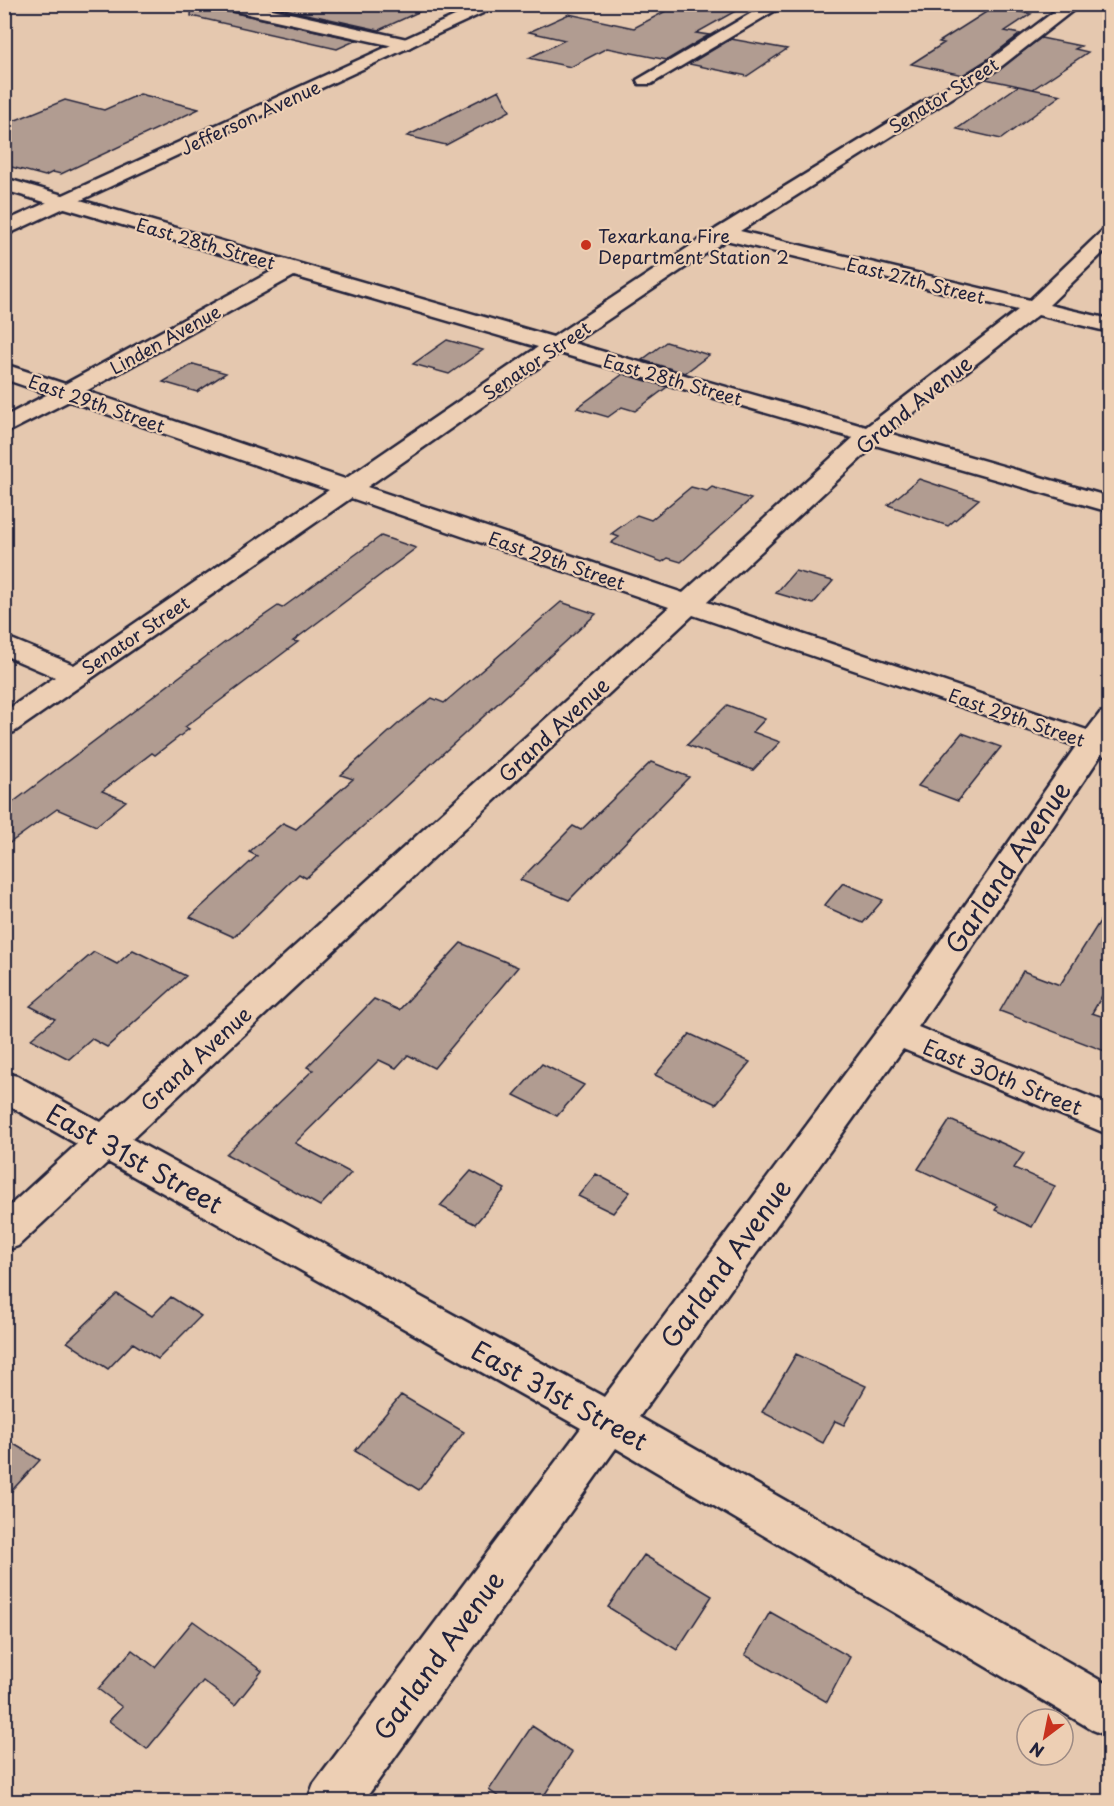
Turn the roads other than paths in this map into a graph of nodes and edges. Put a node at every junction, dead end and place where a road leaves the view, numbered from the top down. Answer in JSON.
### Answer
{"nodes":[{"id":1,"x":226,"y":4,"type":"edge"},
{"id":2,"x":779,"y":4,"type":"edge"},
{"id":3,"x":1074,"y":4,"type":"edge"},
{"id":4,"x":492,"y":5,"type":"edge"},
{"id":5,"x":407,"y":44,"type":"junction"},
{"id":6,"x":645,"y":80,"type":"dead end"},
{"id":7,"x":4,"y":184,"type":"edge"},
{"id":8,"x":65,"y":203,"type":"junction"},
{"id":9,"x":4,"y":230,"type":"edge"},
{"id":10,"x":723,"y":233,"type":"junction"},
{"id":11,"x":1110,"y":234,"type":"edge"},
{"id":12,"x":294,"y":268,"type":"junction"},
{"id":13,"x":1034,"y":308,"type":"junction"},
{"id":14,"x":1110,"y":326,"type":"edge"},
{"id":15,"x":556,"y":345,"type":"junction"},
{"id":16,"x":4,"y":371,"type":"edge"},
{"id":17,"x":66,"y":393,"type":"junction"},
{"id":18,"x":4,"y":427,"type":"edge"},
{"id":19,"x":870,"y":436,"type":"junction"},
{"id":20,"x":349,"y":489,"type":"junction"},
{"id":21,"x":1110,"y":505,"type":"edge"},
{"id":22,"x":688,"y":604,"type":"junction"},
{"id":23,"x":4,"y":644,"type":"edge"},
{"id":24,"x":76,"y":676,"type":"junction"},
{"id":25,"x":4,"y":726,"type":"edge"},
{"id":26,"x":1103,"y":736,"type":"edge"},
{"id":27,"x":896,"y":1032,"type":"junction"},
{"id":28,"x":4,"y":1086,"type":"edge"},
{"id":29,"x":1110,"y":1120,"type":"edge"},
{"id":30,"x":106,"y":1140,"type":"junction"},
{"id":31,"x":4,"y":1235,"type":"edge"},
{"id":32,"x":608,"y":1421,"type":"junction"},
{"id":33,"x":1110,"y":1713,"type":"edge"},
{"id":34,"x":332,"y":1802,"type":"edge"}],
"edges":[{"from":1,"to":5,"type":"street"},
{"from":2,"to":6,"type":"street"},
{"from":3,"to":10,"type":"street","name":"Senator Street"},
{"from":4,"to":5,"type":"street","name":"Jefferson Avenue"},
{"from":5,"to":8,"type":"street","name":"Jefferson Avenue"},
{"from":7,"to":8,"type":"street","name":"East 28th Street"},
{"from":8,"to":9,"type":"street","name":"Jefferson Avenue"},
{"from":8,"to":12,"type":"street","name":"East 28th Street"},
{"from":10,"to":13,"type":"street","name":"East 27th Street"},
{"from":10,"to":15,"type":"street","name":"Senator Street"},
{"from":11,"to":13,"type":"street","name":"Grand Avenue"},
{"from":12,"to":15,"type":"street","name":"East 28th Street"},
{"from":12,"to":17,"type":"street","name":"Linden Avenue"},
{"from":13,"to":14,"type":"street","name":"East 27th Street"},
{"from":13,"to":19,"type":"street","name":"Grand Avenue"},
{"from":15,"to":19,"type":"street","name":"East 28th Street"},
{"from":15,"to":20,"type":"street","name":"Senator Street"},
{"from":16,"to":17,"type":"street","name":"East 29th Street"},
{"from":17,"to":18,"type":"street","name":"Linden Avenue"},
{"from":17,"to":20,"type":"street","name":"East 29th Street"},
{"from":19,"to":21,"type":"street","name":"East 28th Street"},
{"from":19,"to":22,"type":"street","name":"Grand Avenue"},
{"from":20,"to":22,"type":"street","name":"East 29th Street"},
{"from":20,"to":24,"type":"street","name":"Senator Street"},
{"from":22,"to":26,"type":"street","name":"East 29th Street"},
{"from":22,"to":30,"type":"street","name":"Grand Avenue"},
{"from":23,"to":24,"type":"street"},
{"from":24,"to":25,"type":"street","name":"Senator Street"},
{"from":26,"to":27,"type":"street","name":"Garland Avenue"},
{"from":27,"to":29,"type":"street","name":"East 30th Street"},
{"from":27,"to":32,"type":"street","name":"Garland Avenue"},
{"from":28,"to":30,"type":"street","name":"East 31st Street"},
{"from":30,"to":31,"type":"street","name":"Grand Avenue"},
{"from":30,"to":32,"type":"street","name":"East 31st Street"},
{"from":32,"to":33,"type":"street","name":"East 31st Street"},
{"from":32,"to":34,"type":"street","name":"Garland Avenue"}]}
